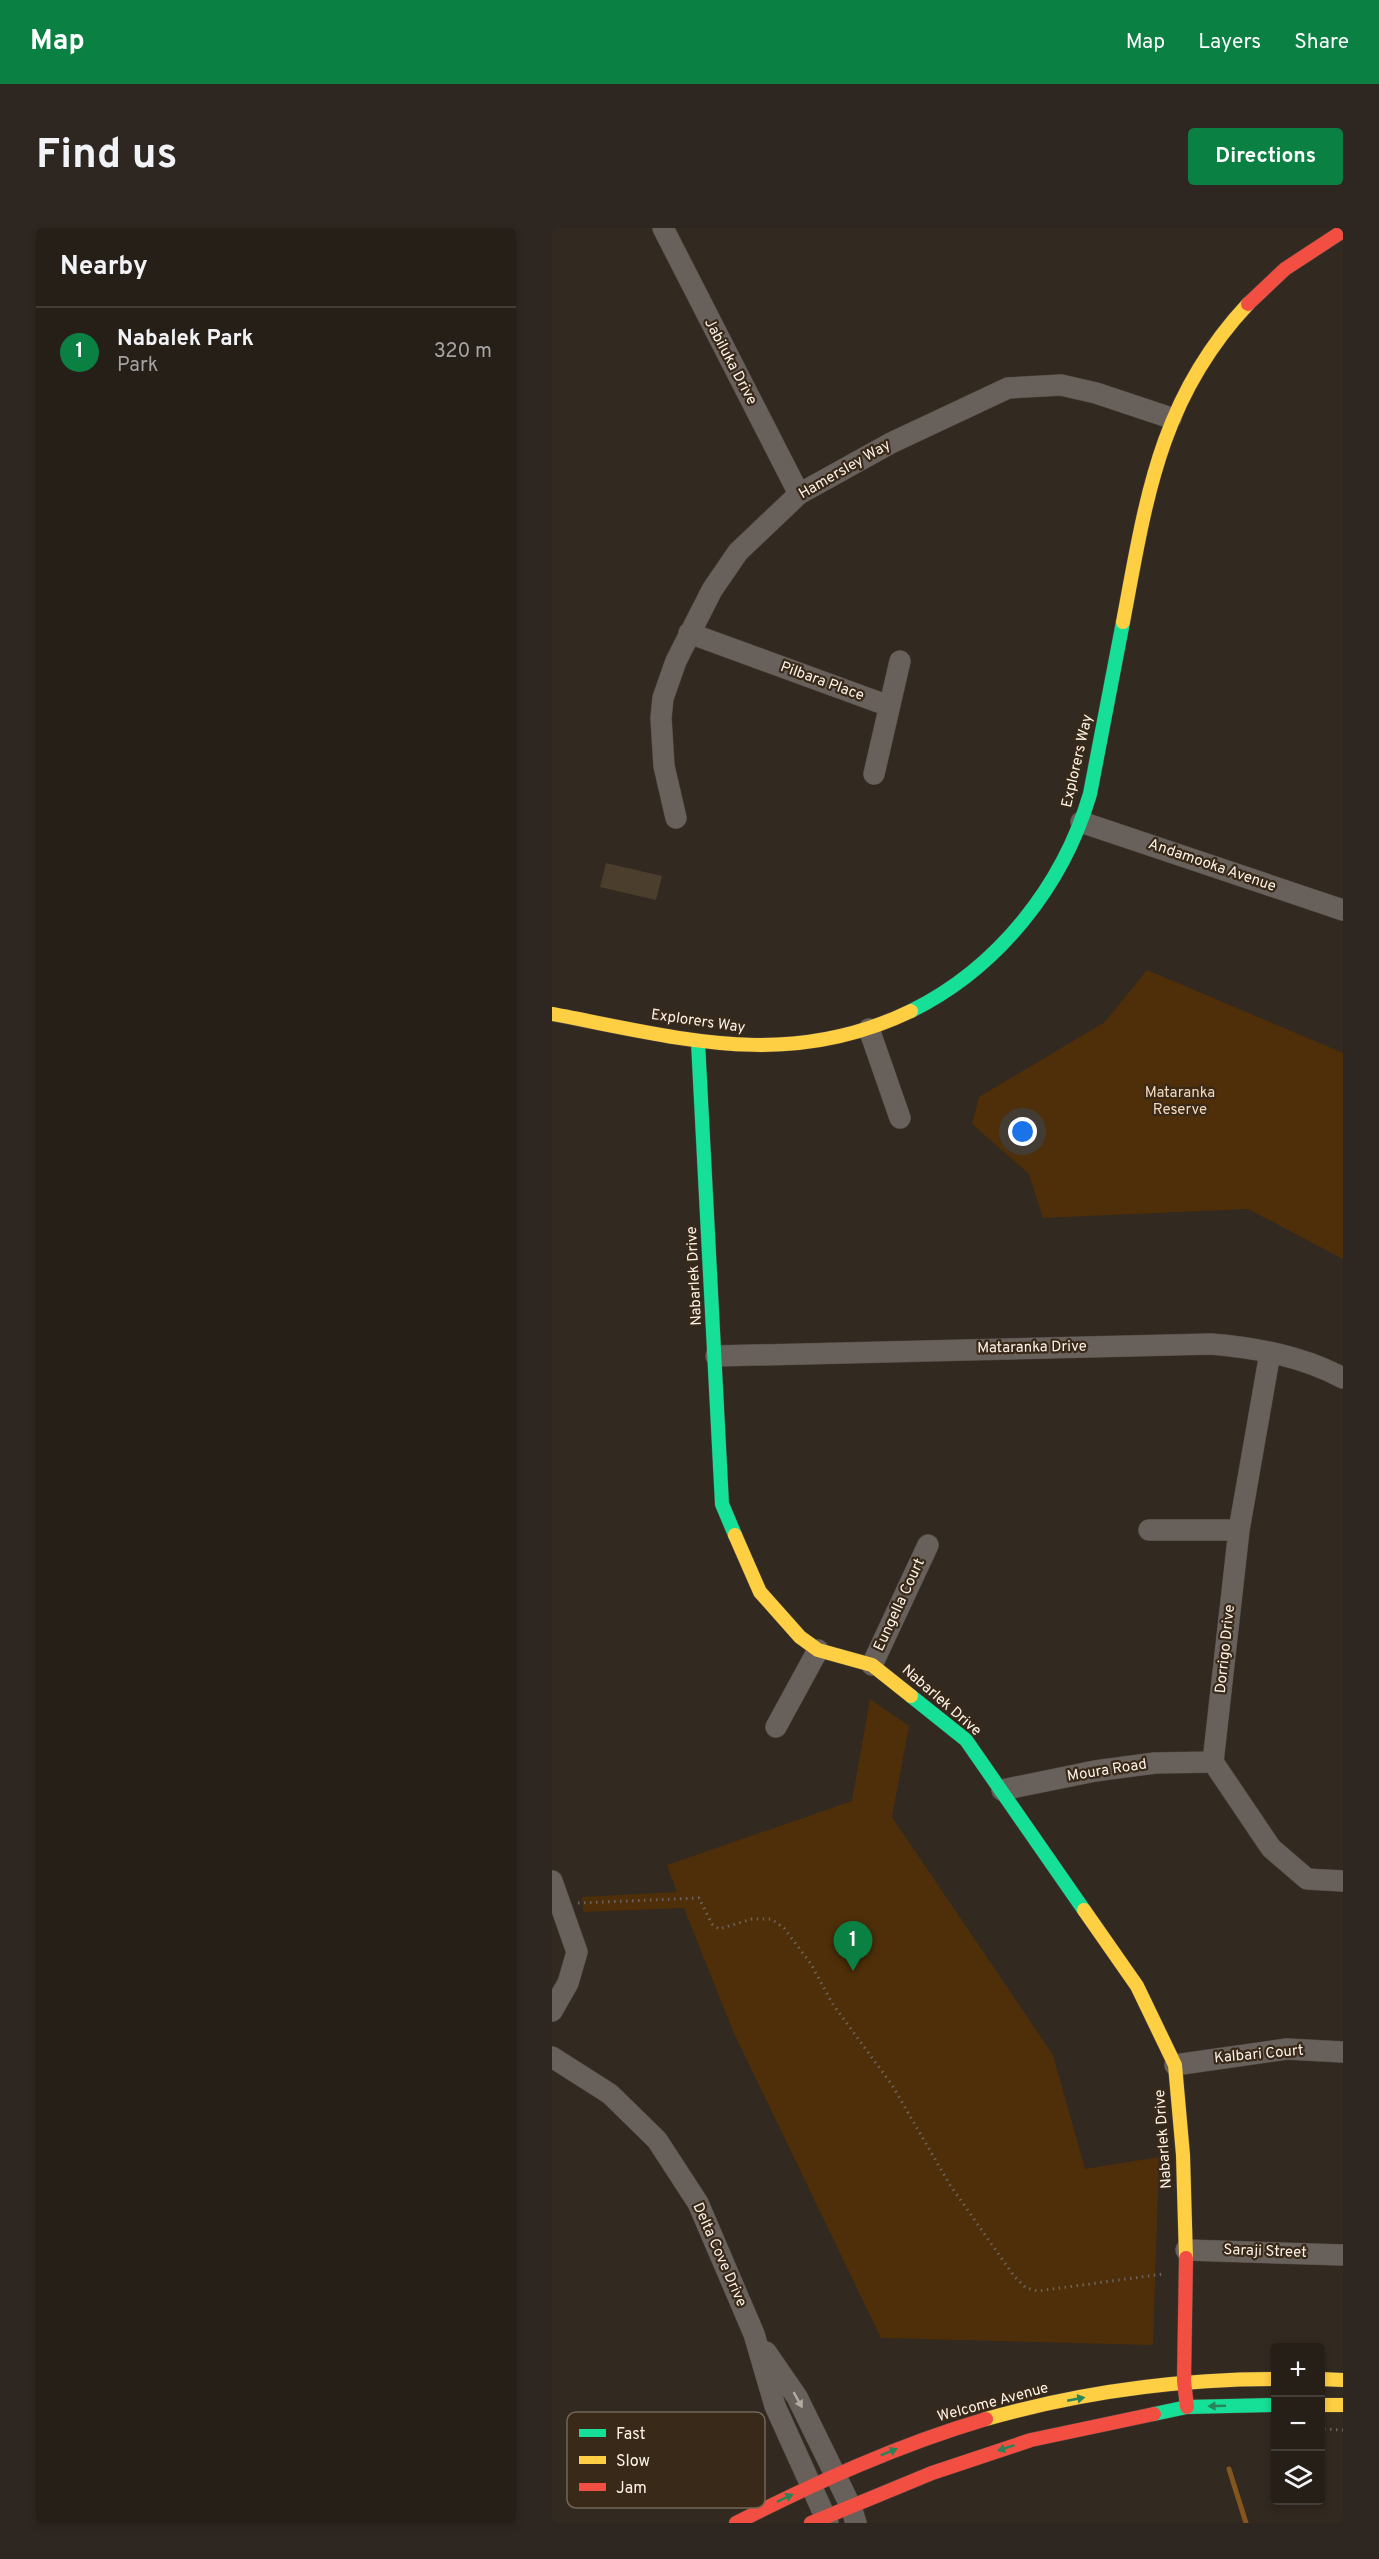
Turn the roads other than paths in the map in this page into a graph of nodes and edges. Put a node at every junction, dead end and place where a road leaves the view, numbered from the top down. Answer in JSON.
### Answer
{"nodes":[{"id":1,"x":663,"y":228,"type":"edge"},
{"id":2,"x":1343,"y":231,"type":"edge"},
{"id":3,"x":1171,"y":418,"type":"junction"},
{"id":4,"x":799,"y":494,"type":"junction"},
{"id":5,"x":689,"y":633,"type":"junction"},
{"id":6,"x":900,"y":661,"type":"dead end"},
{"id":7,"x":889,"y":706,"type":"junction"},
{"id":8,"x":873,"y":774,"type":"dead end"},
{"id":9,"x":676,"y":818,"type":"dead end"},
{"id":10,"x":1081,"y":822,"type":"junction"},
{"id":11,"x":1343,"y":910,"type":"edge"},
{"id":12,"x":552,"y":1014,"type":"edge"},
{"id":13,"x":869,"y":1029,"type":"junction"},
{"id":14,"x":698,"y":1042,"type":"junction"},
{"id":15,"x":900,"y":1118,"type":"dead end"},
{"id":16,"x":1270,"y":1353,"type":"junction"},
{"id":17,"x":716,"y":1356,"type":"junction"},
{"id":18,"x":1343,"y":1378,"type":"edge"},
{"id":19,"x":1149,"y":1530,"type":"dead end"},
{"id":20,"x":1239,"y":1530,"type":"junction"},
{"id":21,"x":928,"y":1545,"type":"dead end"},
{"id":22,"x":818,"y":1650,"type":"junction"},
{"id":23,"x":872,"y":1665,"type":"junction"},
{"id":24,"x":776,"y":1727,"type":"dead end"},
{"id":25,"x":1213,"y":1762,"type":"junction"},
{"id":26,"x":1002,"y":1790,"type":"junction"},
{"id":27,"x":552,"y":1881,"type":"edge"},
{"id":28,"x":1343,"y":1881,"type":"edge"},
{"id":29,"x":552,"y":2011,"type":"edge"},
{"id":30,"x":1343,"y":2052,"type":"edge"},
{"id":31,"x":552,"y":2057,"type":"edge"},
{"id":32,"x":1175,"y":2065,"type":"junction"},
{"id":33,"x":1186,"y":2250,"type":"junction"},
{"id":34,"x":1343,"y":2255,"type":"edge"},
{"id":35,"x":753,"y":2334,"type":"junction"},
{"id":36,"x":1271,"y":2379,"type":"edge"},
{"id":37,"x":1325,"y":2379,"type":"edge"},
{"id":38,"x":1184,"y":2380,"type":"junction"},
{"id":39,"x":1343,"y":2380,"type":"edge"},
{"id":40,"x":1271,"y":2405,"type":"edge"},
{"id":41,"x":1325,"y":2405,"type":"edge"},
{"id":42,"x":1343,"y":2405,"type":"edge"},
{"id":43,"x":1187,"y":2407,"type":"junction"},
{"id":44,"x":835,"y":2474,"type":"junction"},
{"id":45,"x":811,"y":2486,"type":"junction"},
{"id":46,"x":853,"y":2515,"type":"edge"},
{"id":47,"x":821,"y":2521,"type":"edge"},
{"id":48,"x":736,"y":2523,"type":"edge"}],
"edges":[{"from":1,"to":4,"type":"street","name":"Jabiluka Drive"},
{"from":2,"to":3,"type":"street","name":"Explorers Way"},
{"from":3,"to":4,"type":"street","name":"Hamersley Way"},
{"from":3,"to":10,"type":"street","name":"Explorers Way"},
{"from":4,"to":5,"type":"street","name":"Hamersley Way"},
{"from":5,"to":7,"type":"street","name":"Pilbara Place"},
{"from":5,"to":9,"type":"street","name":"Hamersley Way"},
{"from":6,"to":7,"type":"street"},
{"from":7,"to":8,"type":"street"},
{"from":10,"to":11,"type":"street","name":"Andamooka Avenue"},
{"from":10,"to":13,"type":"street","name":"Explorers Way"},
{"from":12,"to":14,"type":"street","name":"Explorers Way"},
{"from":13,"to":14,"type":"street","name":"Explorers Way"},
{"from":13,"to":15,"type":"street"},
{"from":14,"to":17,"type":"street","name":"Nabarlek Drive"},
{"from":16,"to":17,"type":"street","name":"Mataranka Drive"},
{"from":16,"to":18,"type":"street","name":"Mataranka Drive"},
{"from":16,"to":20,"type":"street","name":"Dorrigo Drive"},
{"from":17,"to":22,"type":"street","name":"Nabarlek Drive"},
{"from":19,"to":20,"type":"street"},
{"from":20,"to":25,"type":"street","name":"Dorrigo Drive"},
{"from":21,"to":23,"type":"street","name":"Eungella Court"},
{"from":22,"to":23,"type":"street","name":"Nabarlek Drive"},
{"from":22,"to":24,"type":"street"},
{"from":23,"to":26,"type":"street","name":"Nabarlek Drive"},
{"from":25,"to":26,"type":"street","name":"Moura Road"},
{"from":25,"to":28,"type":"street"},
{"from":26,"to":32,"type":"street","name":"Nabarlek Drive"},
{"from":27,"to":29,"type":"street"},
{"from":30,"to":32,"type":"street","name":"Kalbari Court"},
{"from":31,"to":35,"type":"street","name":"Delta Cove Drive"},
{"from":32,"to":33,"type":"street","name":"Nabarlek Drive"},
{"from":33,"to":34,"type":"street","name":"Saraji Street"},
{"from":33,"to":38,"type":"street","name":"Nabarlek Drive"},
{"from":35,"to":44,"type":"street","name":"Delta Cove Drive","one_way":true},
{"from":35,"to":45,"type":"street","name":"Delta Cove Drive"},
{"from":36,"to":38,"type":"street","name":"Welcome Avenue"},
{"from":37,"to":39,"type":"street"},
{"from":38,"to":43,"type":"street","name":"Nabarlek Drive"},
{"from":44,"to":38,"type":"street","name":"Welcome Avenue","one_way":true},
{"from":40,"to":43,"type":"street","one_way":true},
{"from":41,"to":42,"type":"street"},
{"from":43,"to":46,"type":"street","one_way":true},
{"from":44,"to":45,"type":"street","name":"Welcome Avenue"},
{"from":44,"to":46,"type":"street","name":"Delta Cove Drive"},
{"from":45,"to":47,"type":"street","name":"Delta Cove Drive"},
{"from":48,"to":45,"type":"street","name":"Welcome Avenue","one_way":true},
{"from":46,"to":47,"type":"street"}]}
